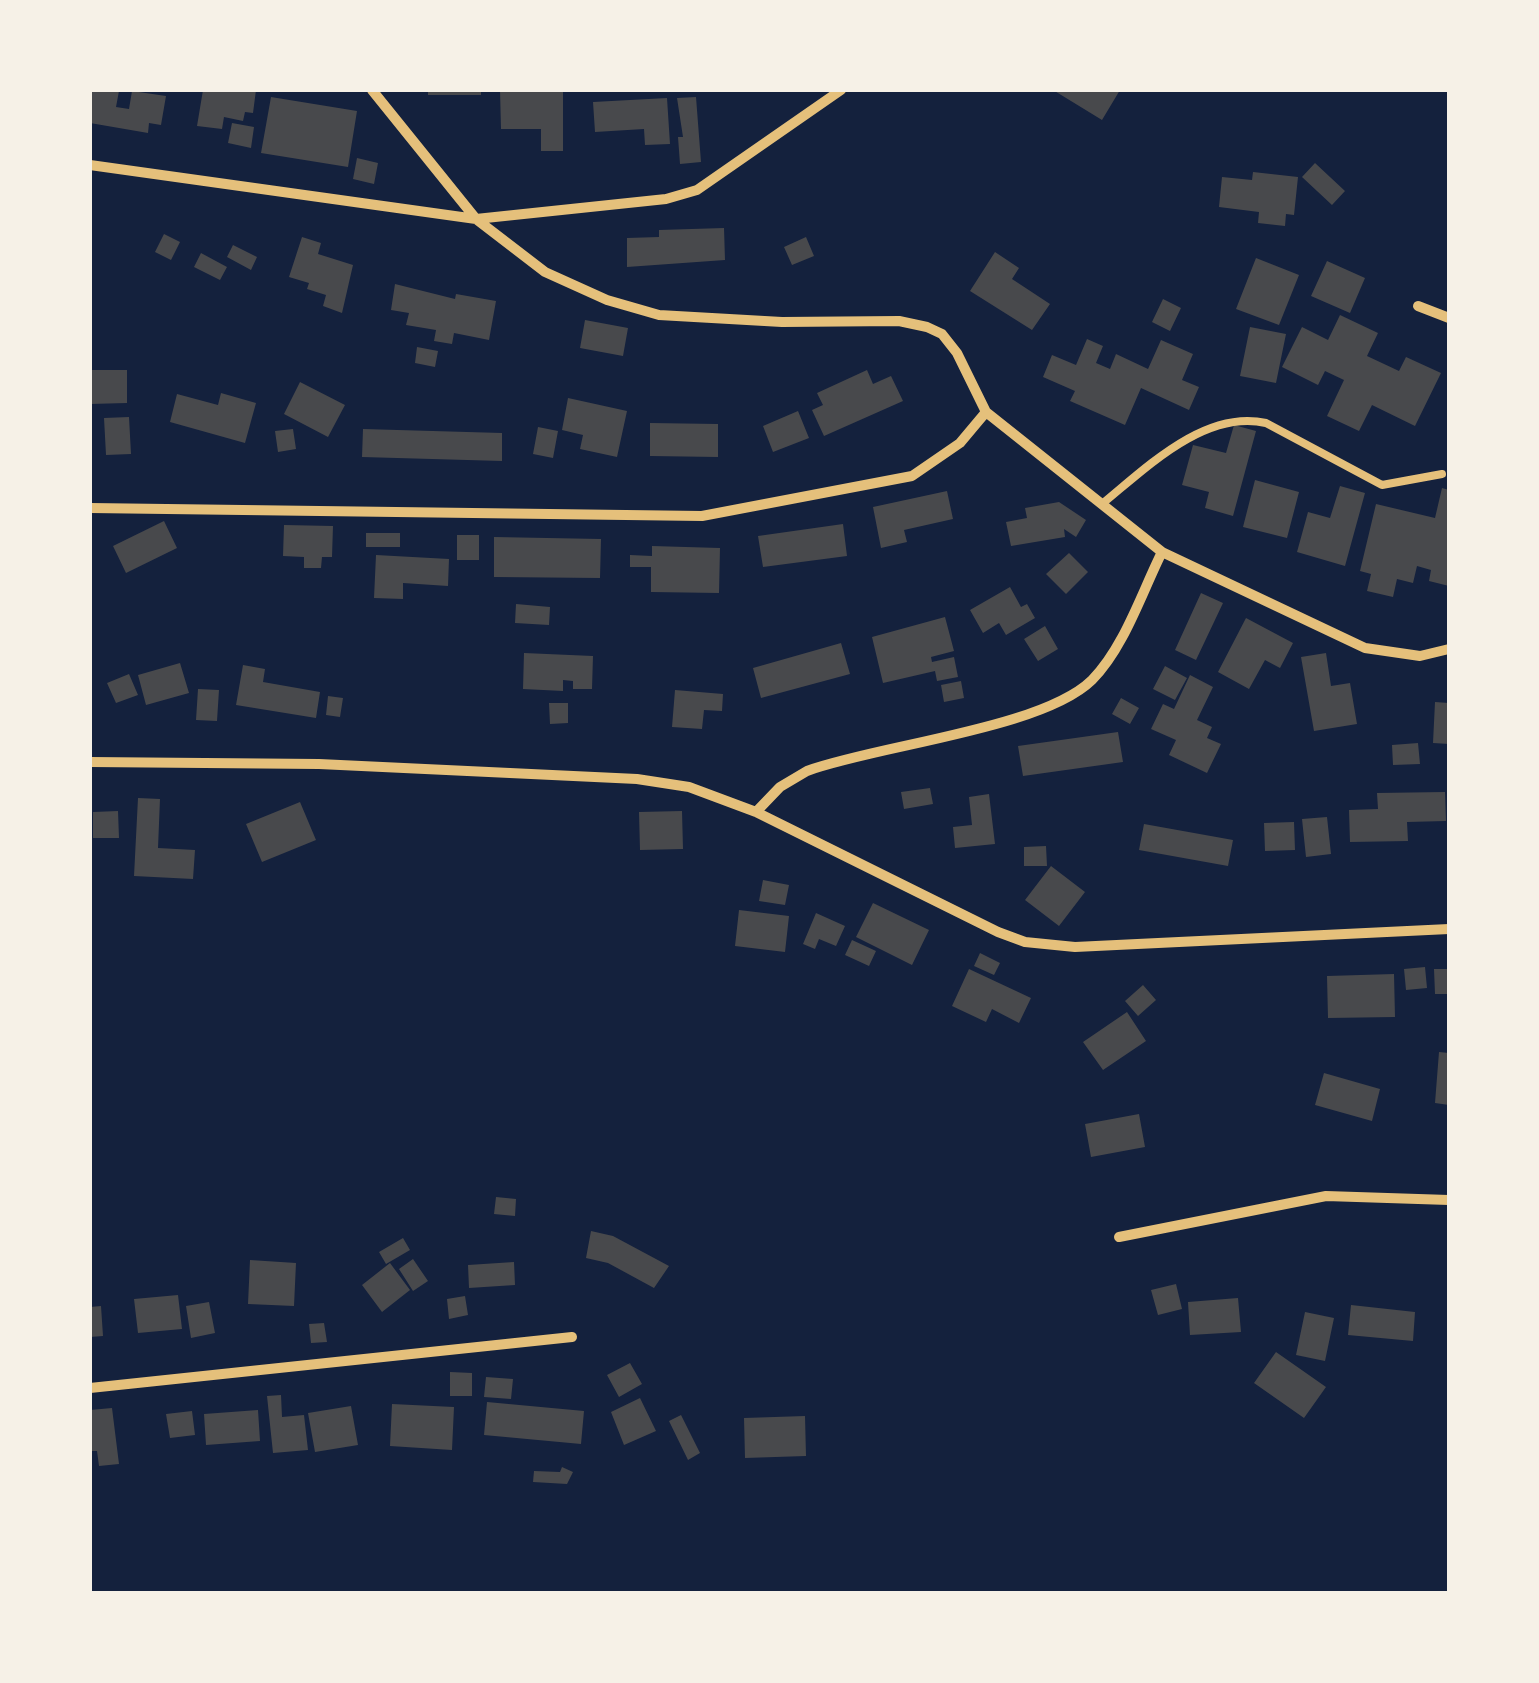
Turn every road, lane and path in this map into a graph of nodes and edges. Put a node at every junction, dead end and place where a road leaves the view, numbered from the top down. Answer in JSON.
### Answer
{"nodes":[{"id":1,"x":372,"y":90,"type":"edge"},
{"id":2,"x":841,"y":90,"type":"edge"},
{"id":3,"x":90,"y":165,"type":"edge"},
{"id":4,"x":476,"y":219,"type":"junction"},
{"id":5,"x":1418,"y":306,"type":"dead end"},
{"id":6,"x":1449,"y":318,"type":"edge"},
{"id":7,"x":986,"y":412,"type":"junction"},
{"id":8,"x":1442,"y":474,"type":"dead end"},
{"id":9,"x":1102,"y":504,"type":"junction"},
{"id":10,"x":90,"y":508,"type":"edge"},
{"id":11,"x":1162,"y":552,"type":"junction"},
{"id":12,"x":1449,"y":648,"type":"edge"},
{"id":13,"x":90,"y":762,"type":"edge"},
{"id":14,"x":756,"y":812,"type":"junction"},
{"id":15,"x":1449,"y":929,"type":"edge"},
{"id":16,"x":1449,"y":1200,"type":"edge"},
{"id":17,"x":1120,"y":1236,"type":"dead end"},
{"id":18,"x":572,"y":1337,"type":"dead end"},
{"id":19,"x":90,"y":1388,"type":"edge"}],
"edges":[{"from":1,"to":4,"type":"street"},
{"from":2,"to":4,"type":"street"},
{"from":3,"to":4,"type":"street"},
{"from":4,"to":7,"type":"street"},
{"from":5,"to":6,"type":"street"},
{"from":7,"to":9,"type":"street"},
{"from":7,"to":10,"type":"street"},
{"from":8,"to":9,"type":"lane"},
{"from":9,"to":11,"type":"street"},
{"from":11,"to":12,"type":"street"},
{"from":11,"to":14,"type":"street"},
{"from":13,"to":14,"type":"street"},
{"from":14,"to":15,"type":"street"},
{"from":16,"to":17,"type":"street"},
{"from":18,"to":19,"type":"street"}]}
